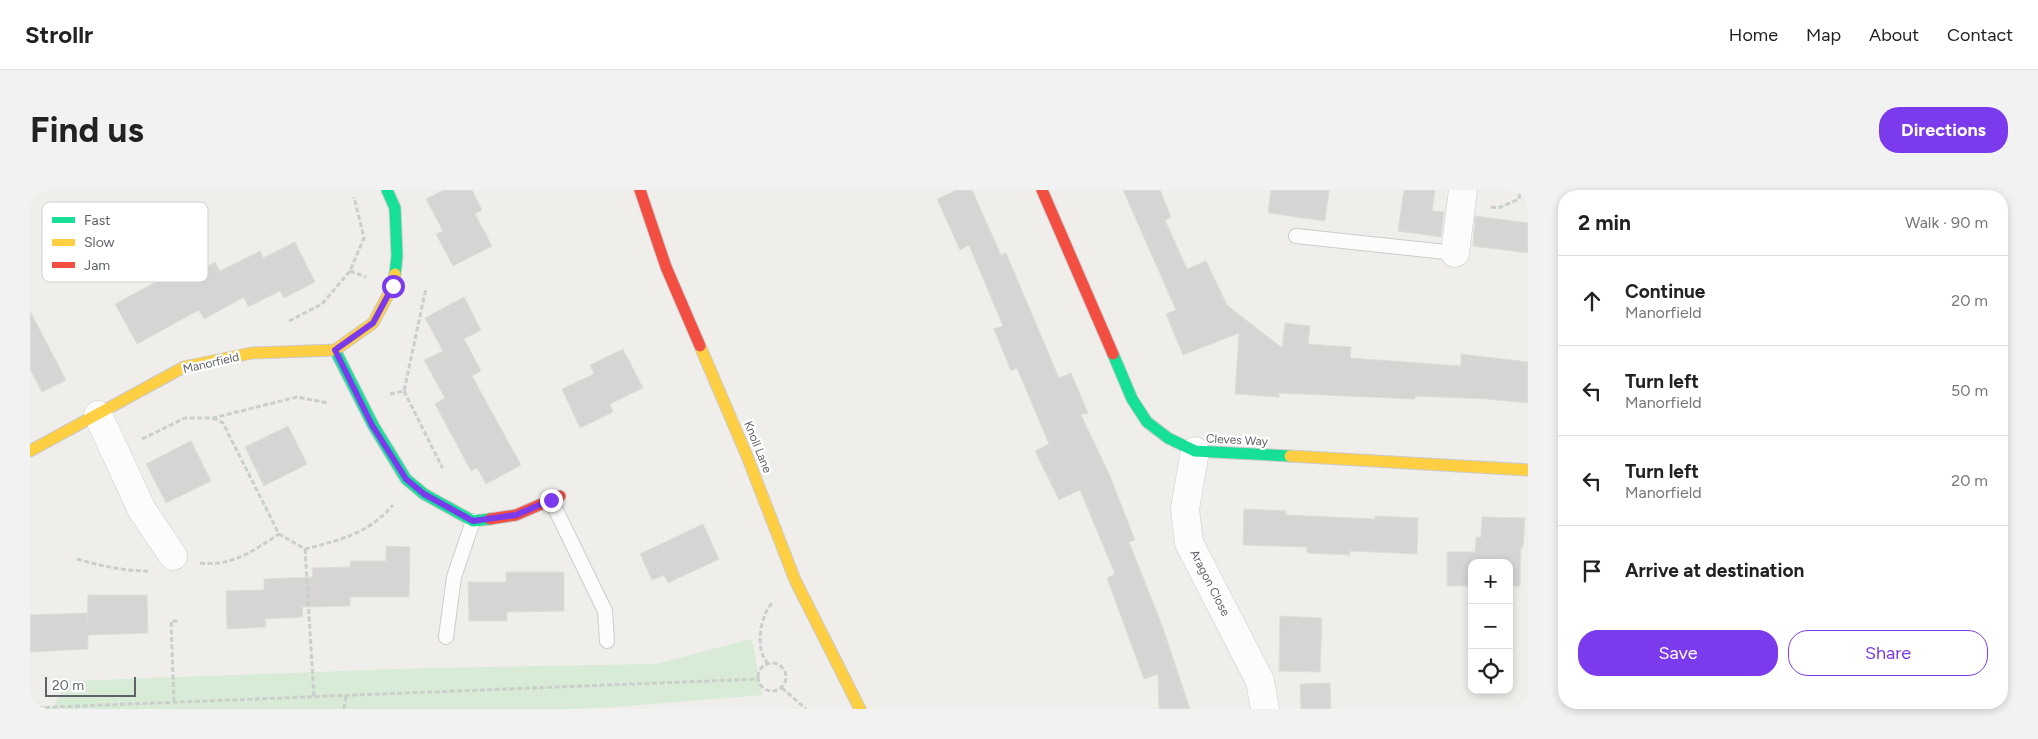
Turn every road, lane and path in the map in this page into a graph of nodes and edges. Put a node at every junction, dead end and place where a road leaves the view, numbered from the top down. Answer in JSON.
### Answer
{"nodes":[{"id":1,"x":388,"y":190,"type":"edge"},
{"id":2,"x":640,"y":190,"type":"edge"},
{"id":3,"x":1042,"y":190,"type":"edge"},
{"id":4,"x":1520,"y":190,"type":"edge"},
{"id":5,"x":354,"y":197,"type":"dead end"},
{"id":6,"x":1462,"y":198,"type":"edge"},
{"id":7,"x":1296,"y":236,"type":"dead end"},
{"id":8,"x":1455,"y":253,"type":"joint"},
{"id":9,"x":426,"y":288,"type":"dead end"},
{"id":10,"x":335,"y":350,"type":"junction"},
{"id":11,"x":252,"y":353,"type":"junction"},
{"id":12,"x":404,"y":391,"type":"junction"},
{"id":13,"x":360,"y":400,"type":"junction"},
{"id":14,"x":98,"y":416,"type":"junction"},
{"id":15,"x":213,"y":418,"type":"junction"},
{"id":16,"x":1195,"y":451,"type":"junction"},
{"id":17,"x":30,"y":452,"type":"edge"},
{"id":18,"x":1528,"y":470,"type":"edge"},
{"id":19,"x":126,"y":472,"type":"junction"},
{"id":20,"x":410,"y":482,"type":"junction"},
{"id":21,"x":424,"y":494,"type":"junction"},
{"id":22,"x":555,"y":498,"type":"joint"},
{"id":23,"x":473,"y":521,"type":"junction"},
{"id":24,"x":279,"y":534,"type":"junction"},
{"id":25,"x":305,"y":549,"type":"junction"},
{"id":26,"x":78,"y":559,"type":"dead end"},
{"id":27,"x":165,"y":564,"type":"junction"},
{"id":28,"x":795,"y":580,"type":"junction"},
{"id":29,"x":179,"y":621,"type":"dead end"},
{"id":30,"x":446,"y":636,"type":"dead end"},
{"id":31,"x":607,"y":641,"type":"dead end"},
{"id":32,"x":768,"y":664,"type":"junction"},
{"id":33,"x":758,"y":679,"type":"junction"},
{"id":34,"x":782,"y":688,"type":"junction"},
{"id":35,"x":346,"y":696,"type":"junction"},
{"id":36,"x":314,"y":697,"type":"junction"},
{"id":37,"x":174,"y":702,"type":"junction"},
{"id":38,"x":30,"y":708,"type":"edge"},
{"id":39,"x":344,"y":709,"type":"edge"},
{"id":40,"x":806,"y":709,"type":"edge"},
{"id":41,"x":860,"y":709,"type":"edge"},
{"id":42,"x":1265,"y":709,"type":"edge"}],
"edges":[{"from":1,"to":10,"type":"street"},
{"from":2,"to":28,"type":"street","name":"Knoll Lane"},
{"from":3,"to":16,"type":"street","name":"Cleves Way"},
{"from":4,"to":6,"type":"path"},
{"from":5,"to":11,"type":"path"},
{"from":6,"to":8,"type":"street"},
{"from":7,"to":8,"type":"lane"},
{"from":9,"to":12,"type":"path"},
{"from":10,"to":11,"type":"street","name":"Manorfield"},
{"from":10,"to":13,"type":"street"},
{"from":11,"to":14,"type":"street","name":"Manorfield"},
{"from":12,"to":13,"type":"path"},
{"from":12,"to":21,"type":"path"},
{"from":13,"to":15,"type":"path"},
{"from":13,"to":20,"type":"street"},
{"from":14,"to":17,"type":"street","name":"Manorfield"},
{"from":14,"to":19,"type":"street"},
{"from":15,"to":19,"type":"path"},
{"from":15,"to":24,"type":"path"},
{"from":16,"to":18,"type":"street","name":"Cleves Way"},
{"from":16,"to":42,"type":"street","name":"Aragon Close"},
{"from":19,"to":27,"type":"street"},
{"from":20,"to":21,"type":"street"},
{"from":20,"to":25,"type":"path"},
{"from":21,"to":23,"type":"street"},
{"from":22,"to":23,"type":"street"},
{"from":22,"to":31,"type":"lane"},
{"from":23,"to":30,"type":"lane"},
{"from":24,"to":25,"type":"path"},
{"from":24,"to":27,"type":"path"},
{"from":25,"to":36,"type":"path"},
{"from":26,"to":27,"type":"path"},
{"from":28,"to":32,"type":"path"},
{"from":28,"to":41,"type":"street","name":"Knoll Lane"},
{"from":29,"to":37,"type":"path"},
{"from":32,"to":33,"type":"path"},
{"from":32,"to":34,"type":"path"},
{"from":33,"to":34,"type":"path"},
{"from":33,"to":35,"type":"path"},
{"from":34,"to":40,"type":"path"},
{"from":35,"to":36,"type":"path"},
{"from":35,"to":39,"type":"path"},
{"from":36,"to":37,"type":"path"},
{"from":37,"to":38,"type":"path"}]}
